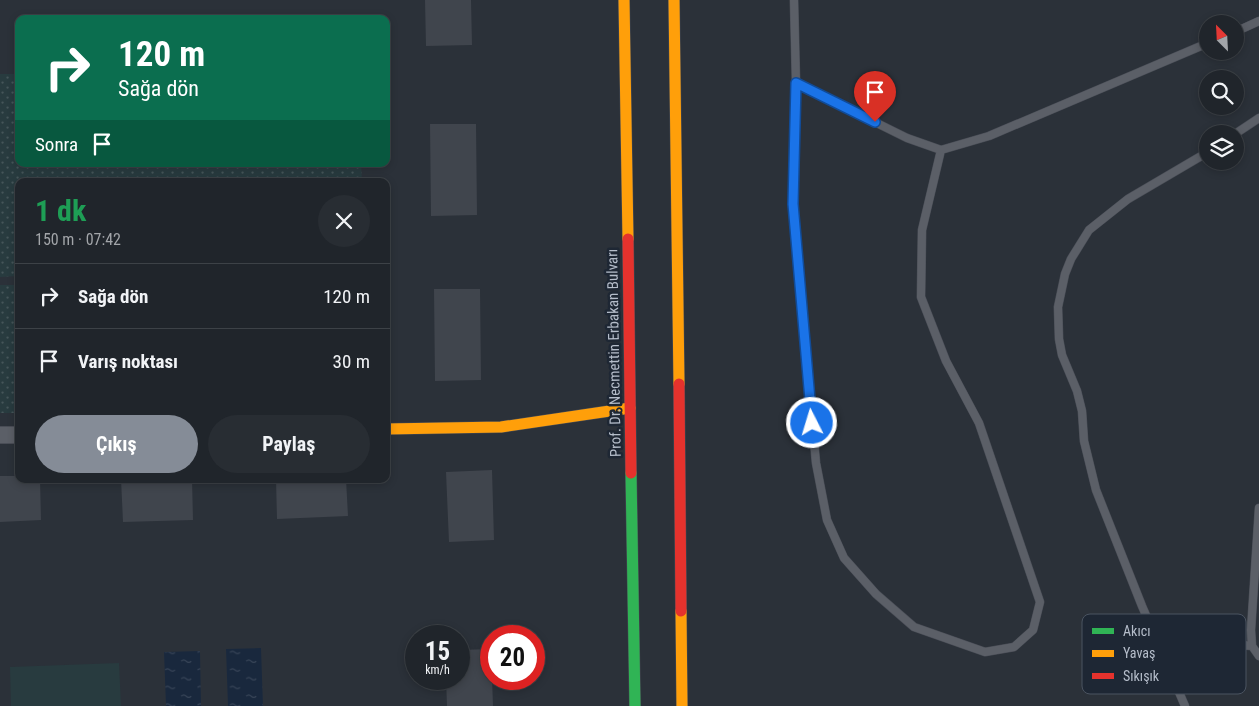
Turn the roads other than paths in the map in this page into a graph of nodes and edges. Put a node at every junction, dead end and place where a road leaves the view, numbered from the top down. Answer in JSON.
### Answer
{"nodes":[{"id":1,"x":624,"y":0,"type":"edge"},
{"id":2,"x":674,"y":0,"type":"edge"},
{"id":3,"x":794,"y":0,"type":"edge"},
{"id":4,"x":1259,"y":21,"type":"edge"},
{"id":5,"x":1244,"y":28,"type":"edge"},
{"id":6,"x":1199,"y":47,"type":"edge"},
{"id":7,"x":796,"y":83,"type":"junction"},
{"id":8,"x":1259,"y":118,"type":"edge"},
{"id":9,"x":1244,"y":128,"type":"edge"},
{"id":10,"x":941,"y":150,"type":"junction"},
{"id":11,"x":1199,"y":157,"type":"edge"},
{"id":12,"x":630,"y":408,"type":"junction"},
{"id":13,"x":390,"y":428,"type":"edge"},
{"id":14,"x":0,"y":435,"type":"edge"},
{"id":15,"x":15,"y":435,"type":"edge"},
{"id":16,"x":1259,"y":508,"type":"edge"},
{"id":17,"x":1145,"y":614,"type":"edge"},
{"id":18,"x":1246,"y":645,"type":"edge"},
{"id":19,"x":1252,"y":646,"type":"junction"},
{"id":20,"x":1259,"y":656,"type":"edge"},
{"id":21,"x":1180,"y":694,"type":"edge"},
{"id":22,"x":636,"y":706,"type":"edge"},
{"id":23,"x":682,"y":706,"type":"edge"},
{"id":24,"x":1185,"y":706,"type":"edge"}],
"edges":[{"from":1,"to":12,"type":"main road","name":"Prof. Dr. Necmettin Erbakan Bulvarı"},
{"from":2,"to":23,"type":"main road"},
{"from":3,"to":7,"type":"lane"},
{"from":4,"to":5,"type":"lane"},
{"from":6,"to":10,"type":"lane"},
{"from":7,"to":10,"type":"lane"},
{"from":7,"to":10,"type":"lane"},
{"from":8,"to":9,"type":"lane"},
{"from":11,"to":17,"type":"lane"},
{"from":12,"to":13,"type":"main road"},
{"from":12,"to":22,"type":"main road","name":"Prof. Dr. Necmettin Erbakan Bulvarı"},
{"from":14,"to":15,"type":"street"},
{"from":16,"to":19,"type":"lane"},
{"from":18,"to":19,"type":"lane"},
{"from":19,"to":20,"type":"lane"},
{"from":21,"to":24,"type":"lane"}]}
